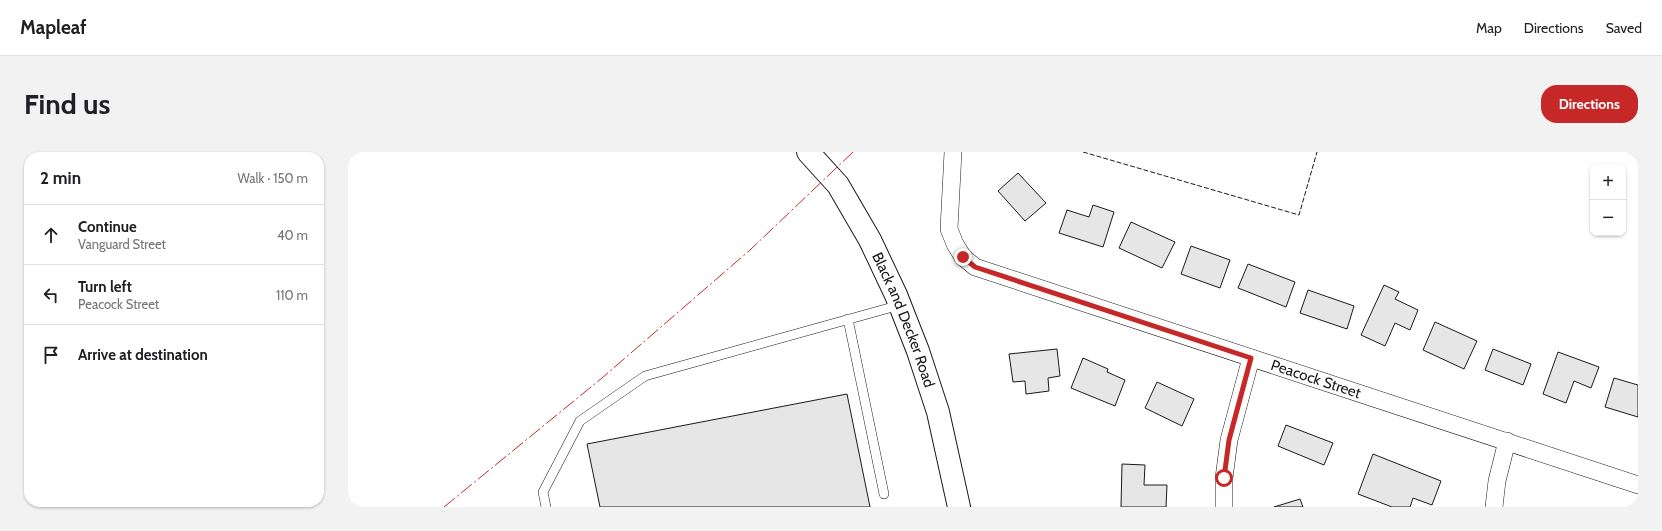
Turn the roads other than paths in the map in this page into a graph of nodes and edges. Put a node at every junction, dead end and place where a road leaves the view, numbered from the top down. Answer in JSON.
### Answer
{"nodes":[{"id":1,"x":808,"y":152,"type":"edge"},
{"id":2,"x":954,"y":152,"type":"edge"},
{"id":3,"x":900,"y":305,"type":"junction"},
{"id":4,"x":848,"y":320,"type":"junction"},
{"id":5,"x":1251,"y":358,"type":"junction"},
{"id":6,"x":1507,"y":442,"type":"junction"},
{"id":7,"x":1638,"y":484,"type":"edge"},
{"id":8,"x":884,"y":494,"type":"dead end"},
{"id":9,"x":546,"y":507,"type":"edge"},
{"id":10,"x":959,"y":507,"type":"edge"},
{"id":11,"x":1224,"y":507,"type":"edge"},
{"id":12,"x":1494,"y":507,"type":"edge"}],
"edges":[{"from":1,"to":3,"type":"main road","name":"Black and Decker Road"},
{"from":2,"to":5,"type":"street","name":"Peacock Street"},
{"from":3,"to":4,"type":"lane"},
{"from":3,"to":10,"type":"main road","name":"Black and Decker Road"},
{"from":4,"to":8,"type":"lane"},
{"from":4,"to":9,"type":"lane"},
{"from":5,"to":6,"type":"street","name":"Peacock Street"},
{"from":5,"to":11,"type":"street"},
{"from":6,"to":7,"type":"street","name":"Peacock Street"},
{"from":6,"to":12,"type":"street"}]}
